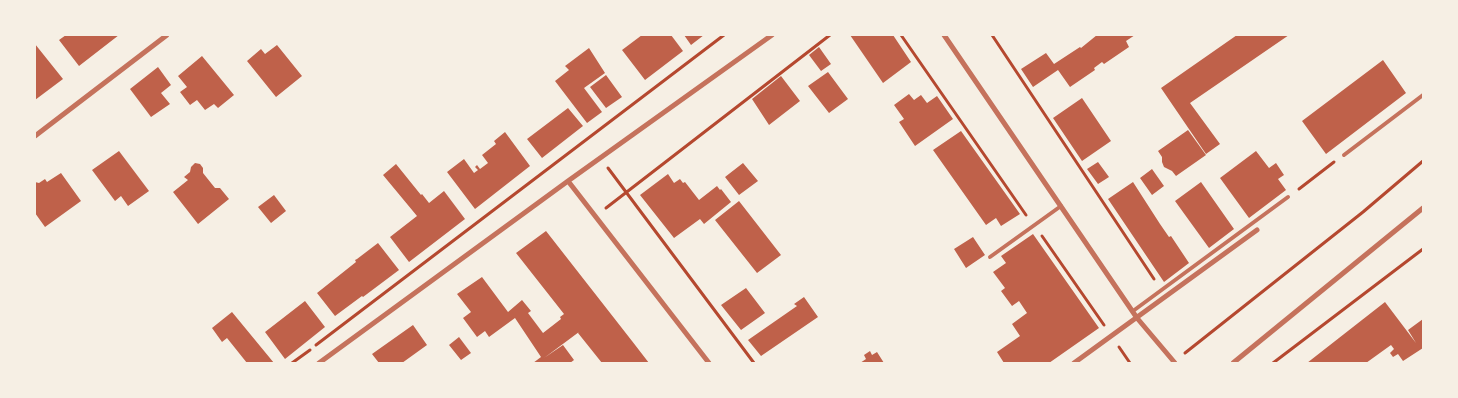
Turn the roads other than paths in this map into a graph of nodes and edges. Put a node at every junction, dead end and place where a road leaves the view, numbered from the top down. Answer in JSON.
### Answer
{"nodes":[{"id":1,"x":167,"y":35,"type":"edge"},
{"id":2,"x":772,"y":35,"type":"edge"},
{"id":3,"x":944,"y":35,"type":"edge"},
{"id":4,"x":1423,"y":95,"type":"edge"},
{"id":5,"x":35,"y":136,"type":"edge"},
{"id":6,"x":1344,"y":154,"type":"road end"},
{"id":7,"x":568,"y":181,"type":"junction"},
{"id":8,"x":1288,"y":196,"type":"road end"},
{"id":9,"x":1061,"y":206,"type":"junction"},
{"id":10,"x":1423,"y":208,"type":"edge"},
{"id":11,"x":1257,"y":230,"type":"dead end"},
{"id":12,"x":990,"y":257,"type":"dead end"},
{"id":13,"x":1133,"y":311,"type":"junction"},
{"id":14,"x":1137,"y":318,"type":"junction"},
{"id":15,"x":1174,"y":362,"type":"edge"},
{"id":16,"x":319,"y":363,"type":"edge"},
{"id":17,"x":709,"y":363,"type":"edge"},
{"id":18,"x":1074,"y":363,"type":"edge"},
{"id":19,"x":1233,"y":363,"type":"edge"}],
"edges":[{"from":1,"to":5,"type":"street"},
{"from":2,"to":7,"type":"street"},
{"from":3,"to":9,"type":"street"},
{"from":4,"to":6,"type":"lane"},
{"from":7,"to":16,"type":"street"},
{"from":7,"to":17,"type":"street"},
{"from":8,"to":13,"type":"lane"},
{"from":9,"to":12,"type":"lane"},
{"from":9,"to":13,"type":"street"},
{"from":10,"to":19,"type":"street"},
{"from":11,"to":14,"type":"street"},
{"from":13,"to":14,"type":"street"},
{"from":14,"to":15,"type":"street"},
{"from":14,"to":18,"type":"street"}]}
